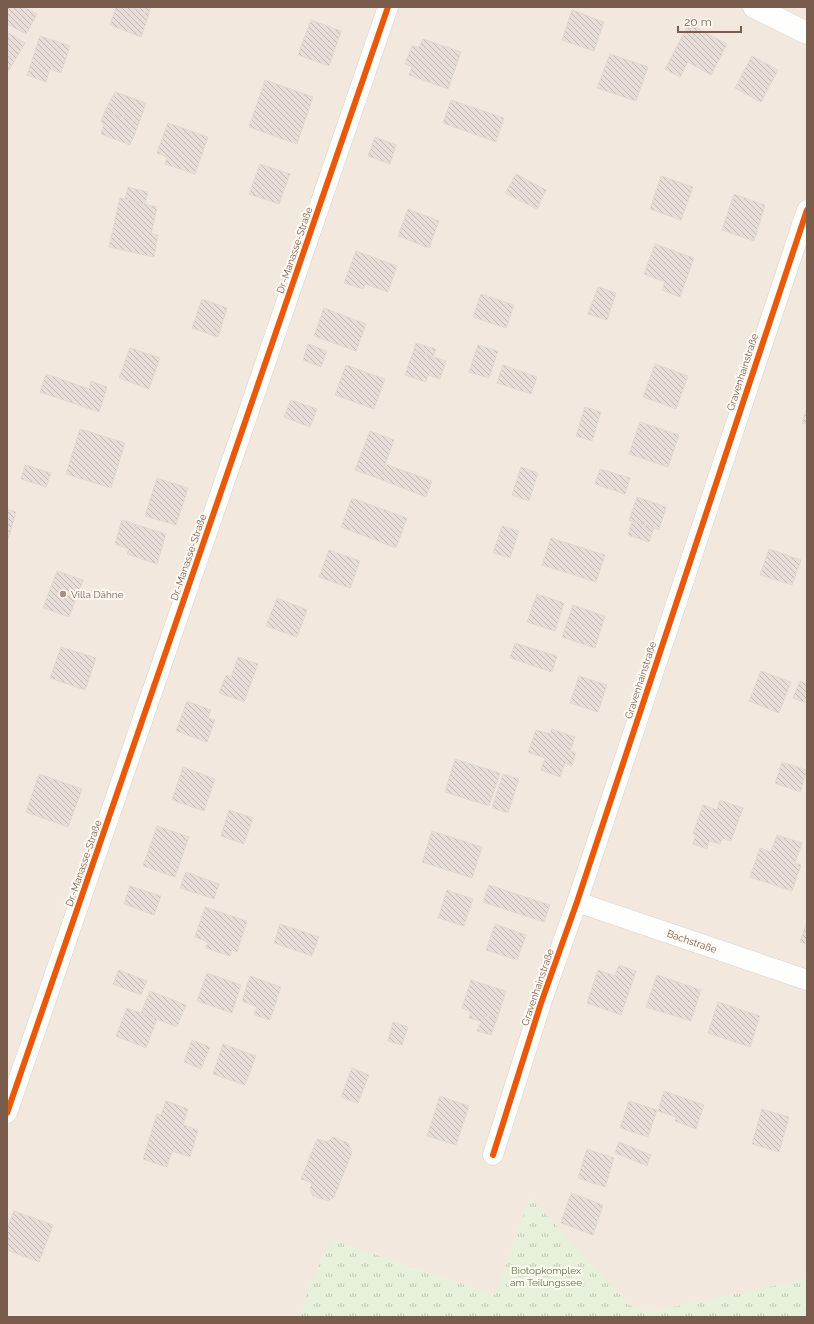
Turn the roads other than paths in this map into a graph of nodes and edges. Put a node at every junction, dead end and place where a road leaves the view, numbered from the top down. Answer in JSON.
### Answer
{"nodes":[{"id":1,"x":388,"y":7,"type":"edge"},
{"id":2,"x":754,"y":7,"type":"edge"},
{"id":3,"x":807,"y":33,"type":"edge"},
{"id":4,"x":807,"y":210,"type":"edge"},
{"id":5,"x":577,"y":902,"type":"junction"},
{"id":6,"x":807,"y":980,"type":"edge"},
{"id":7,"x":7,"y":1113,"type":"edge"},
{"id":8,"x":493,"y":1155,"type":"dead end"}],
"edges":[{"from":1,"to":7,"type":"street","name":"Dr.-Manasse-Straße"},
{"from":2,"to":3,"type":"street"},
{"from":4,"to":5,"type":"street","name":"Gravenhainstraße"},
{"from":5,"to":6,"type":"street","name":"Bachstraße"},
{"from":5,"to":8,"type":"street","name":"Gravenhainstraße"}]}
